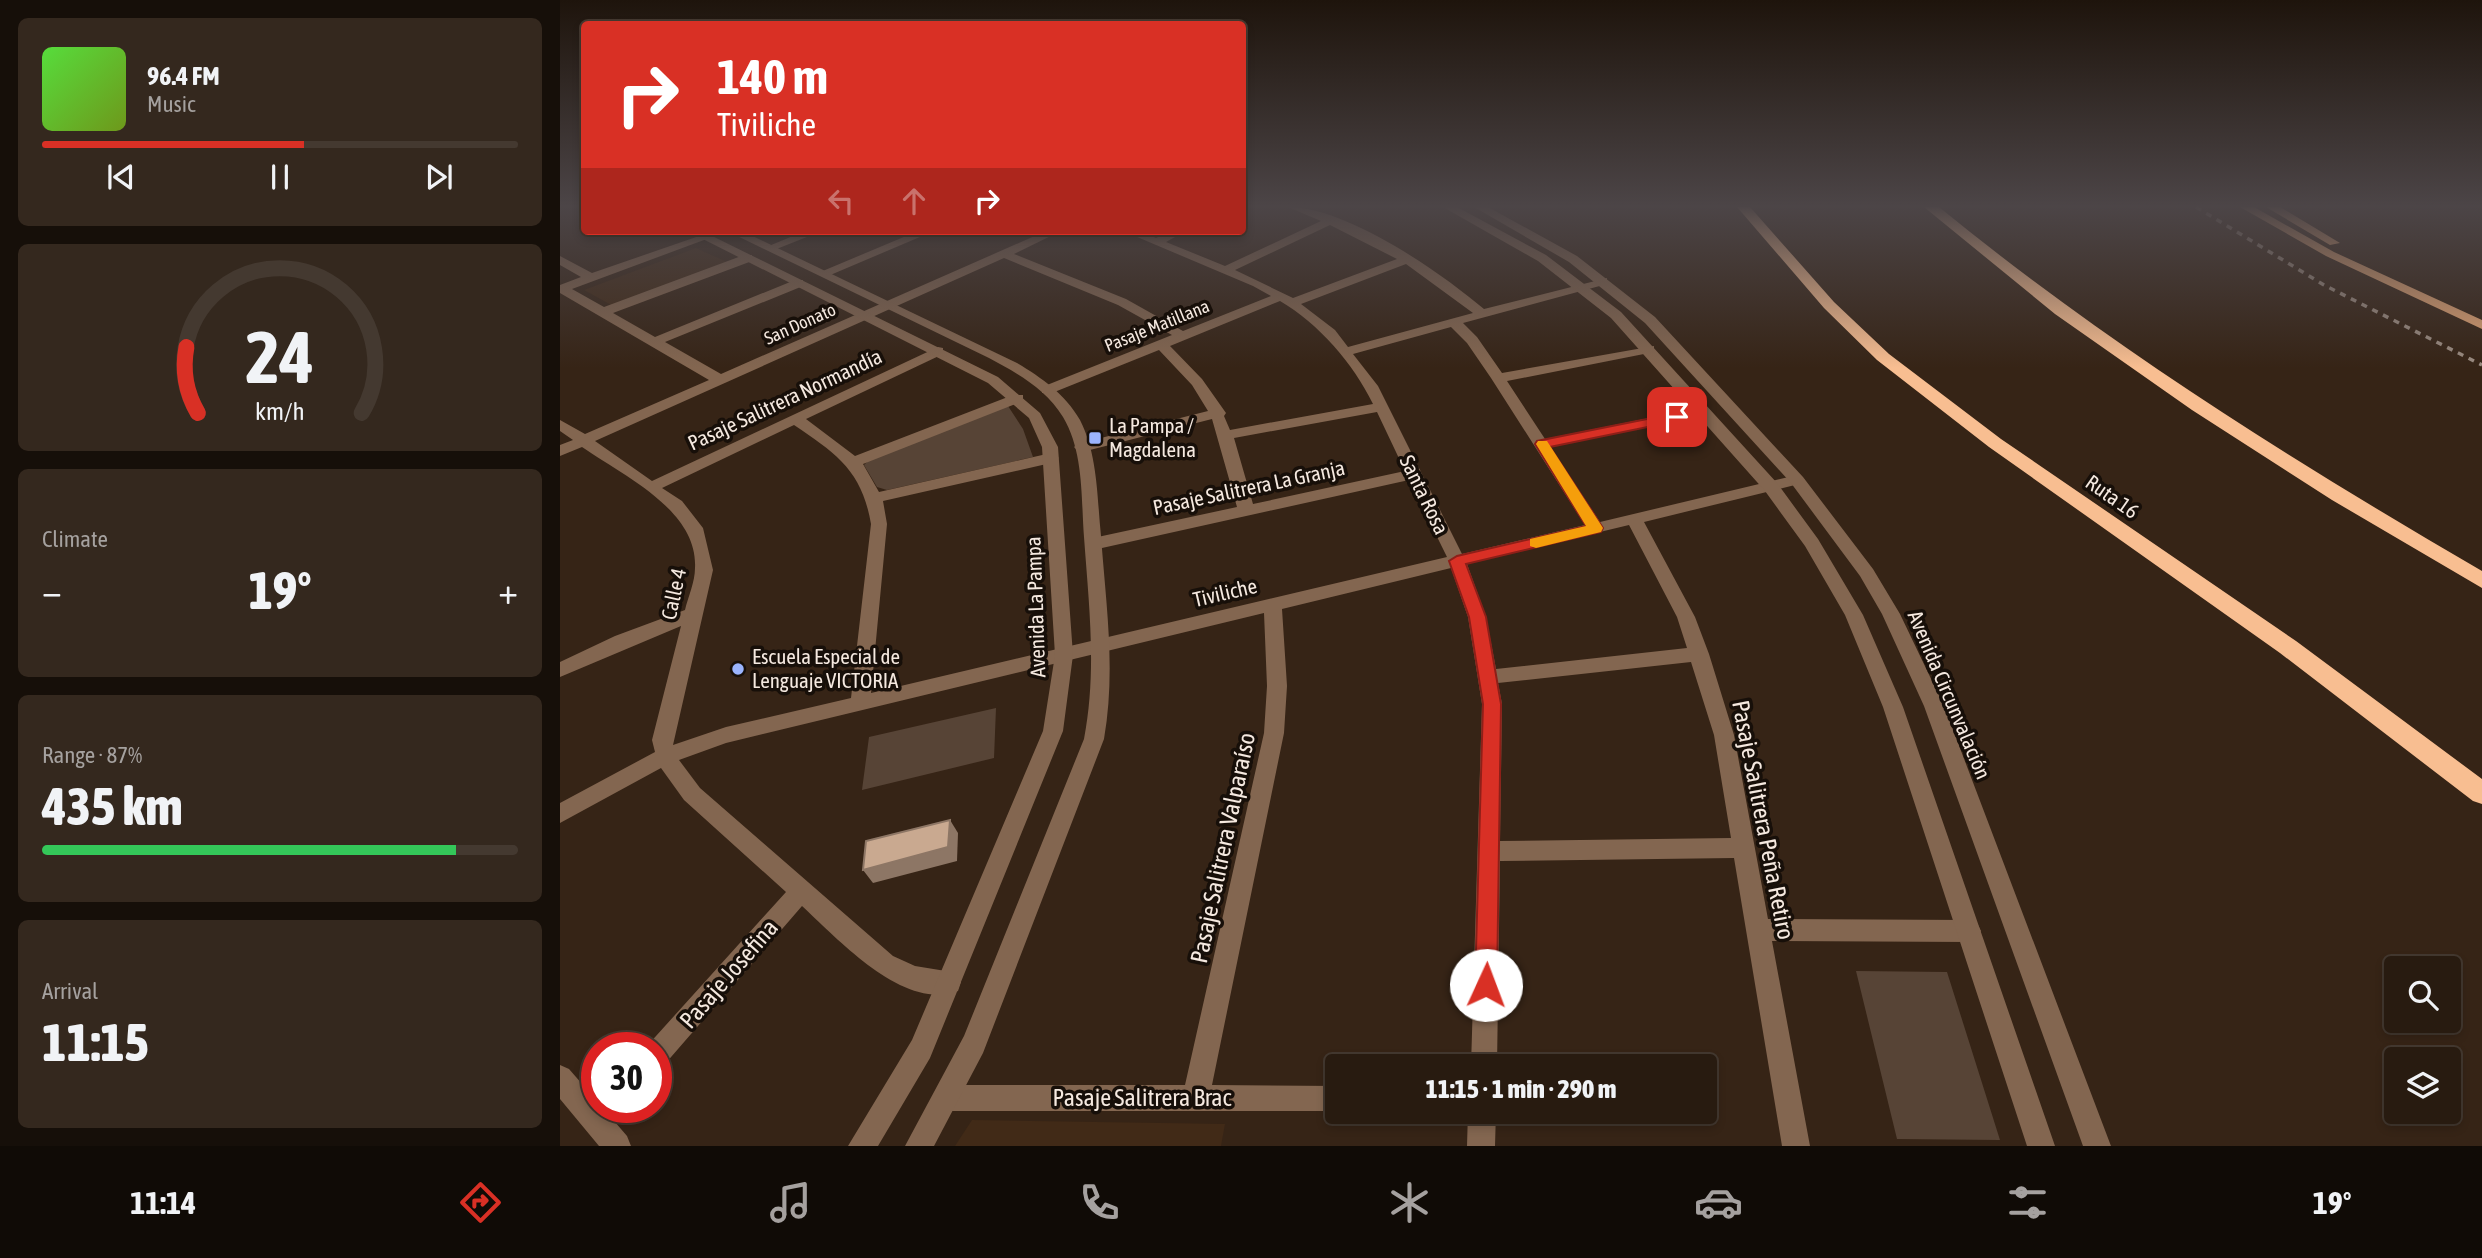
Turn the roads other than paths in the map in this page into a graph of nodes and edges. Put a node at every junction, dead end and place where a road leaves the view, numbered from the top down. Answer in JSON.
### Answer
{"nodes":[{"id":1,"x":560,"y":260,"type":"edge"},
{"id":2,"x":640,"y":260,"type":"edge"},
{"id":3,"x":741,"y":260,"type":"edge"},
{"id":4,"x":753,"y":260,"type":"edge"},
{"id":5,"x":797,"y":260,"type":"edge"},
{"id":6,"x":855,"y":260,"type":"edge"},
{"id":7,"x":990,"y":260,"type":"edge"},
{"id":8,"x":1021,"y":260,"type":"edge"},
{"id":9,"x":1205,"y":260,"type":"edge"},
{"id":10,"x":1243,"y":260,"type":"edge"},
{"id":11,"x":1403,"y":260,"type":"edge"},
{"id":12,"x":1409,"y":260,"type":"edge"},
{"id":13,"x":1545,"y":260,"type":"edge"},
{"id":14,"x":1573,"y":260,"type":"edge"},
{"id":15,"x":1790,"y":260,"type":"edge"},
{"id":16,"x":1996,"y":260,"type":"edge"},
{"id":17,"x":2343,"y":260,"type":"edge"},
{"id":18,"x":2365,"y":260,"type":"edge"},
{"id":19,"x":1227,"y":269,"type":"junction"},
{"id":20,"x":824,"y":273,"type":"junction"},
{"id":21,"x":591,"y":278,"type":"junction"},
{"id":22,"x":1603,"y":281,"type":"junction"},
{"id":23,"x":799,"y":283,"type":"junction"},
{"id":24,"x":1582,"y":286,"type":"junction"},
{"id":25,"x":561,"y":288,"type":"edge"},
{"id":26,"x":1287,"y":300,"type":"junction"},
{"id":27,"x":890,"y":304,"type":"junction"},
{"id":28,"x":603,"y":312,"type":"junction"},
{"id":29,"x":1482,"y":314,"type":"junction"},
{"id":30,"x":866,"y":315,"type":"junction"},
{"id":31,"x":2482,"y":315,"type":"edge"},
{"id":32,"x":1454,"y":322,"type":"junction"},
{"id":33,"x":2482,"y":326,"type":"edge"},
{"id":34,"x":1182,"y":336,"type":"junction"},
{"id":35,"x":654,"y":342,"type":"junction"},
{"id":36,"x":1161,"y":345,"type":"junction"},
{"id":37,"x":1649,"y":349,"type":"junction"},
{"id":38,"x":938,"y":351,"type":"junction"},
{"id":39,"x":1347,"y":351,"type":"junction"},
{"id":40,"x":1498,"y":378,"type":"junction"},
{"id":41,"x":720,"y":380,"type":"junction"},
{"id":42,"x":1047,"y":390,"type":"junction"},
{"id":43,"x":1017,"y":398,"type":"junction"},
{"id":44,"x":1381,"y":407,"type":"junction"},
{"id":45,"x":1704,"y":411,"type":"junction"},
{"id":46,"x":1219,"y":413,"type":"junction"},
{"id":47,"x":796,"y":419,"type":"junction"},
{"id":48,"x":560,"y":424,"type":"edge"},
{"id":49,"x":1227,"y":435,"type":"junction"},
{"id":50,"x":584,"y":441,"type":"junction"},
{"id":51,"x":1542,"y":444,"type":"junction"},
{"id":52,"x":1082,"y":447,"type":"junction"},
{"id":53,"x":560,"y":452,"type":"edge"},
{"id":54,"x":1051,"y":458,"type":"junction"},
{"id":55,"x":855,"y":462,"type":"junction"},
{"id":56,"x":1414,"y":474,"type":"junction"},
{"id":57,"x":1797,"y":480,"type":"junction"},
{"id":58,"x":651,"y":487,"type":"junction"},
{"id":59,"x":1771,"y":487,"type":"junction"},
{"id":60,"x":875,"y":498,"type":"junction"},
{"id":61,"x":1246,"y":510,"type":"junction"},
{"id":62,"x":1634,"y":519,"type":"junction"},
{"id":63,"x":1595,"y":528,"type":"junction"},
{"id":64,"x":1093,"y":544,"type":"junction"},
{"id":65,"x":1457,"y":561,"type":"junction"},
{"id":66,"x":2482,"y":581,"type":"edge"},
{"id":67,"x":1273,"y":605,"type":"junction"},
{"id":68,"x":694,"y":614,"type":"junction"},
{"id":69,"x":1104,"y":645,"type":"junction"},
{"id":70,"x":1700,"y":654,"type":"junction"},
{"id":71,"x":1064,"y":655,"type":"junction"},
{"id":72,"x":560,"y":670,"type":"edge"},
{"id":73,"x":1490,"y":677,"type":"junction"},
{"id":74,"x":860,"y":704,"type":"junction"},
{"id":75,"x":665,"y":756,"type":"junction"},
{"id":76,"x":2482,"y":793,"type":"edge"},
{"id":77,"x":560,"y":814,"type":"edge"},
{"id":78,"x":1743,"y":848,"type":"junction"},
{"id":79,"x":1490,"y":851,"type":"junction"},
{"id":80,"x":801,"y":891,"type":"junction"},
{"id":81,"x":1758,"y":930,"type":"junction"},
{"id":82,"x":1969,"y":931,"type":"junction"},
{"id":83,"x":950,"y":982,"type":"junction"},
{"id":84,"x":672,"y":1037,"type":"edge"},
{"id":85,"x":1484,"y":1054,"type":"edge"},
{"id":86,"x":560,"y":1078,"type":"edge"},
{"id":87,"x":581,"y":1098,"type":"edge"},
{"id":88,"x":947,"y":1098,"type":"junction"},
{"id":89,"x":1196,"y":1098,"type":"junction"},
{"id":90,"x":1325,"y":1098,"type":"edge"},
{"id":91,"x":603,"y":1123,"type":"edge"},
{"id":92,"x":1482,"y":1124,"type":"edge"},
{"id":93,"x":617,"y":1146,"type":"edge"},
{"id":94,"x":862,"y":1146,"type":"edge"},
{"id":95,"x":919,"y":1146,"type":"edge"},
{"id":96,"x":1482,"y":1146,"type":"edge"},
{"id":97,"x":1797,"y":1146,"type":"edge"},
{"id":98,"x":2041,"y":1146,"type":"edge"},
{"id":99,"x":2097,"y":1146,"type":"edge"}],
"edges":[{"from":1,"to":21,"type":"street"},
{"from":2,"to":21,"type":"street"},
{"from":3,"to":28,"type":"street"},
{"from":4,"to":23,"type":"street","name":"Avenida La Pampa"},
{"from":5,"to":20,"type":"street"},
{"from":6,"to":20,"type":"street"},
{"from":7,"to":27,"type":"street","name":"San Donato"},
{"from":8,"to":34,"type":"street"},
{"from":9,"to":19,"type":"street","name":"Santa Rosa"},
{"from":10,"to":19,"type":"street"},
{"from":11,"to":26,"type":"street","name":"Pasaje Matillana"},
{"from":12,"to":29,"type":"street"},
{"from":13,"to":24,"type":"street"},
{"from":14,"to":22,"type":"street","name":"Avenida Circunvalación"},
{"from":15,"to":76,"type":"highway","name":"Ruta 16"},
{"from":16,"to":66,"type":"highway"},
{"from":17,"to":33,"type":"main road"},
{"from":18,"to":31,"type":"main road"},
{"from":19,"to":26,"type":"street","name":"Santa Rosa"},
{"from":20,"to":27,"type":"street"},
{"from":21,"to":25,"type":"street"},
{"from":22,"to":24,"type":"street"},
{"from":22,"to":57,"type":"street","name":"Avenida Circunvalación"},
{"from":23,"to":30,"type":"street","name":"Avenida La Pampa"},
{"from":23,"to":35,"type":"street"},
{"from":24,"to":29,"type":"street"},
{"from":24,"to":37,"type":"street"},
{"from":25,"to":28,"type":"street"},
{"from":26,"to":34,"type":"street","name":"Pasaje Matillana"},
{"from":26,"to":39,"type":"street","name":"Santa Rosa"},
{"from":27,"to":30,"type":"street","name":"San Donato"},
{"from":27,"to":42,"type":"street"},
{"from":28,"to":35,"type":"street"},
{"from":29,"to":32,"type":"street"},
{"from":30,"to":38,"type":"street","name":"Avenida La Pampa"},
{"from":30,"to":41,"type":"street","name":"San Donato"},
{"from":32,"to":39,"type":"street"},
{"from":32,"to":40,"type":"street"},
{"from":34,"to":36,"type":"street","name":"Pasaje Matillana"},
{"from":35,"to":41,"type":"street"},
{"from":36,"to":42,"type":"street","name":"Pasaje Matillana"},
{"from":36,"to":46,"type":"street"},
{"from":37,"to":40,"type":"street"},
{"from":37,"to":45,"type":"street"},
{"from":38,"to":43,"type":"street","name":"Avenida La Pampa"},
{"from":38,"to":47,"type":"street","name":"Pasaje Salitrera Normandía"},
{"from":39,"to":44,"type":"street","name":"Santa Rosa"},
{"from":40,"to":51,"type":"street"},
{"from":41,"to":50,"type":"street","name":"San Donato"},
{"from":42,"to":52,"type":"street"},
{"from":43,"to":54,"type":"street","name":"Avenida La Pampa"},
{"from":43,"to":55,"type":"street"},
{"from":44,"to":49,"type":"street"},
{"from":44,"to":56,"type":"street","name":"Santa Rosa"},
{"from":45,"to":51,"type":"street"},
{"from":45,"to":59,"type":"street"},
{"from":46,"to":49,"type":"street"},
{"from":46,"to":52,"type":"street"},
{"from":47,"to":55,"type":"street"},
{"from":47,"to":58,"type":"street","name":"Pasaje Salitrera Normandía"},
{"from":48,"to":50,"type":"street","name":"Calle 4"},
{"from":49,"to":61,"type":"street"},
{"from":50,"to":53,"type":"street","name":"San Donato"},
{"from":50,"to":58,"type":"street","name":"Calle 4"},
{"from":51,"to":63,"type":"street"},
{"from":52,"to":64,"type":"street"},
{"from":54,"to":60,"type":"street"},
{"from":54,"to":71,"type":"street","name":"Avenida La Pampa"},
{"from":55,"to":60,"type":"street"},
{"from":56,"to":61,"type":"street","name":"Pasaje Salitrera La Granja"},
{"from":56,"to":65,"type":"street","name":"Santa Rosa"},
{"from":57,"to":59,"type":"street","name":"Tiviliche"},
{"from":57,"to":99,"type":"street","name":"Avenida Circunvalación"},
{"from":58,"to":68,"type":"street","name":"Calle 4"},
{"from":59,"to":62,"type":"street","name":"Tiviliche"},
{"from":59,"to":82,"type":"street"},
{"from":60,"to":74,"type":"street"},
{"from":61,"to":64,"type":"street","name":"Pasaje Salitrera La Granja"},
{"from":62,"to":63,"type":"street","name":"Tiviliche"},
{"from":62,"to":70,"type":"street","name":"Pasaje Salitrera Peña Retiro"},
{"from":63,"to":65,"type":"street","name":"Tiviliche"},
{"from":64,"to":69,"type":"street"},
{"from":65,"to":67,"type":"street","name":"Tiviliche"},
{"from":65,"to":73,"type":"street","name":"Santa Rosa"},
{"from":67,"to":69,"type":"street","name":"Tiviliche"},
{"from":67,"to":89,"type":"street","name":"Pasaje Salitrera Valparaíso"},
{"from":68,"to":72,"type":"street"},
{"from":68,"to":75,"type":"street","name":"Calle 4"},
{"from":69,"to":71,"type":"street","name":"Tiviliche"},
{"from":69,"to":88,"type":"street"},
{"from":70,"to":73,"type":"street"},
{"from":70,"to":78,"type":"street","name":"Pasaje Salitrera Peña Retiro"},
{"from":71,"to":74,"type":"street","name":"Tiviliche"},
{"from":71,"to":83,"type":"street","name":"Avenida La Pampa"},
{"from":73,"to":79,"type":"street","name":"Santa Rosa"},
{"from":74,"to":75,"type":"street","name":"Tiviliche"},
{"from":75,"to":77,"type":"street","name":"Tiviliche"},
{"from":75,"to":80,"type":"street"},
{"from":78,"to":79,"type":"street"},
{"from":78,"to":81,"type":"street","name":"Pasaje Salitrera Peña Retiro"},
{"from":79,"to":85,"type":"street","name":"Santa Rosa"},
{"from":80,"to":83,"type":"street"},
{"from":80,"to":84,"type":"street","name":"Pasaje Josefina"},
{"from":81,"to":82,"type":"street"},
{"from":81,"to":97,"type":"street","name":"Pasaje Salitrera Peña Retiro"},
{"from":82,"to":98,"type":"street"},
{"from":83,"to":94,"type":"street","name":"Avenida La Pampa"},
{"from":86,"to":87,"type":"street"},
{"from":88,"to":89,"type":"street","name":"Pasaje Salitrera Brac"},
{"from":88,"to":95,"type":"street"},
{"from":89,"to":90,"type":"street","name":"Pasaje Salitrera Brac"},
{"from":91,"to":93,"type":"street"},
{"from":92,"to":96,"type":"street"}]}
